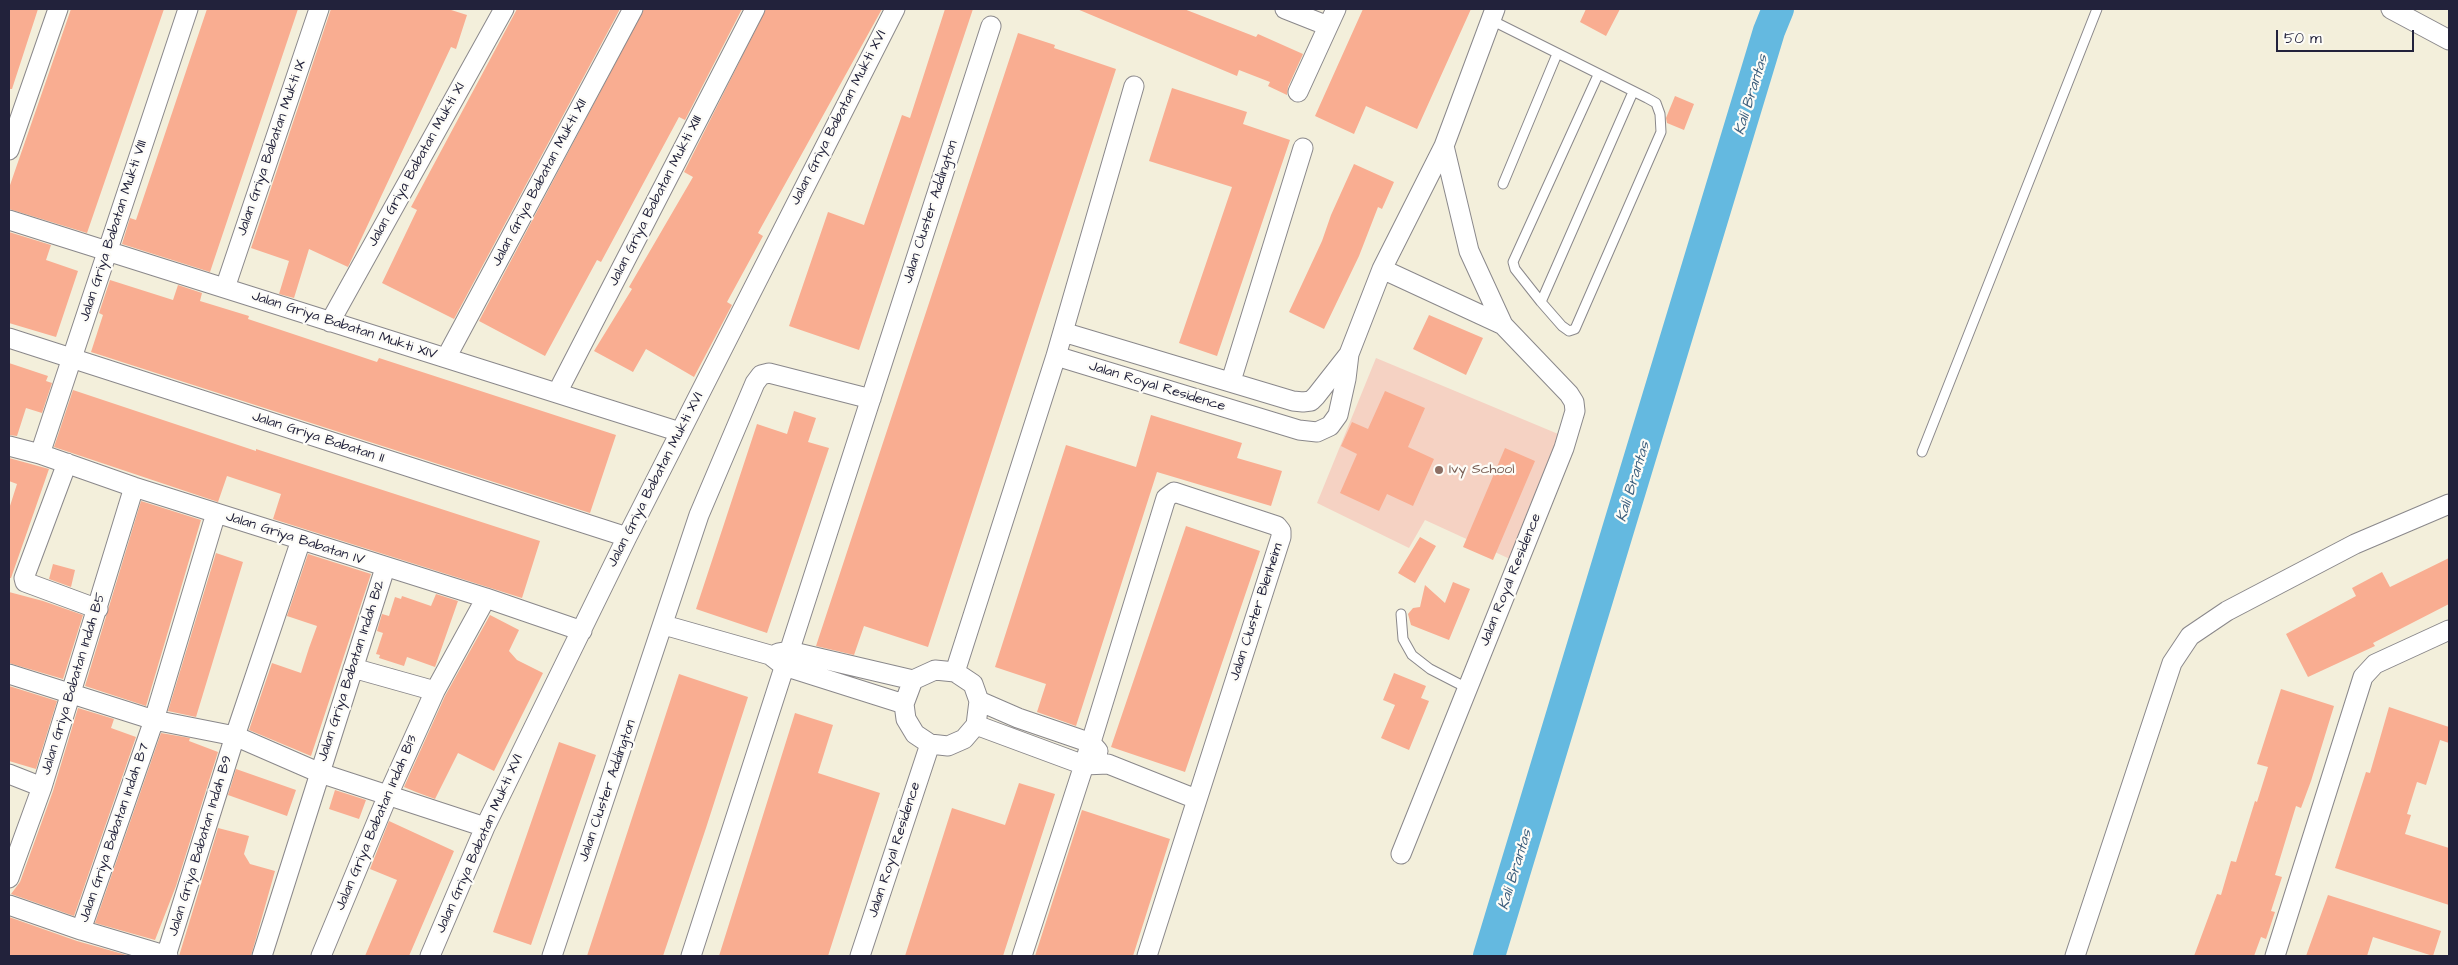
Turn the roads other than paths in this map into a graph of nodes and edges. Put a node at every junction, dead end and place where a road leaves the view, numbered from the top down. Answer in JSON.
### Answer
{"nodes":[{"id":1,"x":58,"y":9,"type":"edge"},
{"id":2,"x":188,"y":9,"type":"edge"},
{"id":3,"x":318,"y":9,"type":"edge"},
{"id":4,"x":504,"y":9,"type":"edge"},
{"id":5,"x":633,"y":9,"type":"edge"},
{"id":6,"x":755,"y":9,"type":"edge"},
{"id":7,"x":895,"y":9,"type":"edge"},
{"id":8,"x":1285,"y":9,"type":"edge"},
{"id":9,"x":1336,"y":9,"type":"edge"},
{"id":10,"x":2097,"y":9,"type":"edge"},
{"id":11,"x":2391,"y":9,"type":"edge"},
{"id":12,"x":1493,"y":14,"type":"edge"},
{"id":13,"x":991,"y":26,"type":"dead end"},
{"id":14,"x":1328,"y":26,"type":"junction"},
{"id":15,"x":2449,"y":40,"type":"edge"},
{"id":16,"x":1557,"y":54,"type":"junction"},
{"id":17,"x":1598,"y":75,"type":"junction"},
{"id":18,"x":1134,"y":86,"type":"dead end"},
{"id":19,"x":1298,"y":92,"type":"dead end"},
{"id":20,"x":1633,"y":92,"type":"junction"},
{"id":21,"x":1444,"y":146,"type":"junction"},
{"id":22,"x":1303,"y":148,"type":"dead end"},
{"id":23,"x":9,"y":150,"type":"edge"},
{"id":24,"x":1504,"y":184,"type":"dead end"},
{"id":25,"x":9,"y":220,"type":"edge"},
{"id":26,"x":106,"y":251,"type":"junction"},
{"id":27,"x":1382,"y":269,"type":"junction"},
{"id":28,"x":225,"y":288,"type":"junction"},
{"id":29,"x":1541,"y":302,"type":"junction"},
{"id":30,"x":330,"y":322,"type":"junction"},
{"id":31,"x":1503,"y":325,"type":"junction"},
{"id":32,"x":1063,"y":332,"type":"junction"},
{"id":33,"x":9,"y":338,"type":"edge"},
{"id":34,"x":1350,"y":350,"type":"junction"},
{"id":35,"x":1056,"y":356,"type":"junction"},
{"id":36,"x":446,"y":358,"type":"junction"},
{"id":37,"x":73,"y":359,"type":"junction"},
{"id":38,"x":1232,"y":381,"type":"junction"},
{"id":39,"x":557,"y":393,"type":"junction"},
{"id":40,"x":871,"y":398,"type":"junction"},
{"id":41,"x":680,"y":432,"type":"junction"},
{"id":42,"x":9,"y":446,"type":"edge"},
{"id":43,"x":1922,"y":452,"type":"dead end"},
{"id":44,"x":40,"y":454,"type":"junction"},
{"id":45,"x":67,"y":463,"type":"junction"},
{"id":46,"x":134,"y":488,"type":"junction"},
{"id":47,"x":2449,"y":504,"type":"edge"},
{"id":48,"x":216,"y":513,"type":"junction"},
{"id":49,"x":627,"y":537,"type":"junction"},
{"id":50,"x":301,"y":540,"type":"junction"},
{"id":51,"x":385,"y":568,"type":"junction"},
{"id":52,"x":486,"y":598,"type":"junction"},
{"id":53,"x":98,"y":608,"type":"junction"},
{"id":54,"x":1401,"y":614,"type":"dead end"},
{"id":55,"x":664,"y":625,"type":"junction"},
{"id":56,"x":2449,"y":630,"type":"edge"},
{"id":57,"x":582,"y":631,"type":"junction"},
{"id":58,"x":781,"y":658,"type":"junction"},
{"id":59,"x":353,"y":668,"type":"junction"},
{"id":60,"x":955,"y":672,"type":"junction"},
{"id":61,"x":9,"y":674,"type":"edge"},
{"id":62,"x":914,"y":680,"type":"junction"},
{"id":63,"x":1467,"y":688,"type":"junction"},
{"id":64,"x":435,"y":691,"type":"junction"},
{"id":65,"x":72,"y":694,"type":"junction"},
{"id":66,"x":979,"y":702,"type":"junction"},
{"id":67,"x":904,"y":704,"type":"junction"},
{"id":68,"x":154,"y":720,"type":"junction"},
{"id":69,"x":976,"y":725,"type":"junction"},
{"id":70,"x":235,"y":736,"type":"junction"},
{"id":71,"x":1091,"y":743,"type":"junction"},
{"id":72,"x":930,"y":744,"type":"junction"},
{"id":73,"x":1108,"y":764,"type":"junction"},
{"id":74,"x":1084,"y":765,"type":"junction"},
{"id":75,"x":320,"y":773,"type":"junction"},
{"id":76,"x":9,"y":774,"type":"edge"},
{"id":77,"x":42,"y":786,"type":"junction"},
{"id":78,"x":388,"y":795,"type":"junction"},
{"id":79,"x":1196,"y":799,"type":"junction"},
{"id":80,"x":485,"y":827,"type":"junction"},
{"id":81,"x":1401,"y":854,"type":"dead end"},
{"id":82,"x":9,"y":878,"type":"edge"},
{"id":83,"x":9,"y":904,"type":"edge"},
{"id":84,"x":81,"y":930,"type":"junction"},
{"id":85,"x":167,"y":956,"type":"edge"},
{"id":86,"x":262,"y":956,"type":"edge"},
{"id":87,"x":321,"y":956,"type":"edge"},
{"id":88,"x":430,"y":956,"type":"edge"},
{"id":89,"x":552,"y":956,"type":"edge"},
{"id":90,"x":690,"y":956,"type":"edge"},
{"id":91,"x":860,"y":956,"type":"edge"},
{"id":92,"x":1022,"y":956,"type":"edge"},
{"id":93,"x":1147,"y":956,"type":"edge"},
{"id":94,"x":2075,"y":956,"type":"edge"},
{"id":95,"x":2275,"y":956,"type":"edge"}],
"edges":[{"from":1,"to":23,"type":"street"},
{"from":2,"to":26,"type":"street","name":"Jalan Griya Babatan Mukti VIII"},
{"from":3,"to":28,"type":"street","name":"Jalan Griya Babatan Mukti IX"},
{"from":4,"to":30,"type":"street","name":"Jalan Griya Babatan Mukti XI"},
{"from":5,"to":36,"type":"street","name":"Jalan Griya Babatan Mukti XII"},
{"from":6,"to":39,"type":"street","name":"Jalan Griya Babatan Mukti XIII"},
{"from":7,"to":41,"type":"street","name":"Jalan Griya Babatan Mukti XVI"},
{"from":8,"to":14,"type":"street"},
{"from":9,"to":14,"type":"street"},
{"from":10,"to":43,"type":"lane"},
{"from":11,"to":15,"type":"street"},
{"from":12,"to":16,"type":"lane"},
{"from":12,"to":21,"type":"street","name":"Jalan Royal Residence"},
{"from":13,"to":40,"type":"street","name":"Jalan Cluster Addington"},
{"from":14,"to":19,"type":"street"},
{"from":16,"to":17,"type":"lane"},
{"from":16,"to":24,"type":"lane"},
{"from":17,"to":20,"type":"lane"},
{"from":17,"to":29,"type":"lane"},
{"from":18,"to":32,"type":"street"},
{"from":20,"to":29,"type":"lane"},
{"from":20,"to":29,"type":"lane"},
{"from":21,"to":27,"type":"street","name":"Jalan Royal Residence"},
{"from":21,"to":31,"type":"street","name":"Jalan Royal Residence"},
{"from":22,"to":38,"type":"street","name":"Jalan Royal Residence"},
{"from":25,"to":26,"type":"street","name":"Jalan Griya Babatan Mukti XIV"},
{"from":26,"to":28,"type":"street","name":"Jalan Griya Babatan Mukti XIV"},
{"from":26,"to":37,"type":"street","name":"Jalan Griya Babatan Mukti VIII"},
{"from":27,"to":31,"type":"street","name":"Jalan Royal Residence"},
{"from":27,"to":34,"type":"street","name":"Jalan Royal Residence"},
{"from":28,"to":30,"type":"street","name":"Jalan Griya Babatan Mukti XIV"},
{"from":30,"to":36,"type":"street","name":"Jalan Griya Babatan Mukti XIV"},
{"from":31,"to":63,"type":"street","name":"Jalan Royal Residence"},
{"from":32,"to":35,"type":"street"},
{"from":32,"to":38,"type":"street","name":"Jalan Royal Residence"},
{"from":33,"to":37,"type":"street","name":"Jalan Griya Babatan II"},
{"from":34,"to":35,"type":"street","name":"Jalan Royal Residence"},
{"from":34,"to":38,"type":"street","name":"Jalan Royal Residence"},
{"from":35,"to":60,"type":"street"},
{"from":36,"to":39,"type":"street","name":"Jalan Griya Babatan Mukti XIV"},
{"from":37,"to":44,"type":"street","name":"Jalan Griya Babatan Mukti VIII"},
{"from":37,"to":49,"type":"street","name":"Jalan Griya Babatan II"},
{"from":39,"to":41,"type":"street","name":"Jalan Griya Babatan Mukti XIV"},
{"from":40,"to":55,"type":"street","name":"Jalan Cluster Addington"},
{"from":40,"to":58,"type":"street","name":"Jalan Cluster Addington"},
{"from":41,"to":49,"type":"street","name":"Jalan Griya Babatan Mukti XVI"},
{"from":42,"to":44,"type":"street","name":"Jalan Griya Babatan IV"},
{"from":44,"to":45,"type":"street","name":"Jalan Griya Babatan IV"},
{"from":45,"to":46,"type":"street","name":"Jalan Griya Babatan IV"},
{"from":45,"to":53,"type":"street"},
{"from":46,"to":48,"type":"street","name":"Jalan Griya Babatan IV"},
{"from":46,"to":53,"type":"street","name":"Jalan Griya Babatan Indah B5"},
{"from":47,"to":94,"type":"street"},
{"from":48,"to":50,"type":"street","name":"Jalan Griya Babatan IV"},
{"from":48,"to":68,"type":"street","name":"Jalan Griya Babatan Indah B7"},
{"from":49,"to":57,"type":"street","name":"Jalan Griya Babatan Mukti XVI"},
{"from":50,"to":51,"type":"street","name":"Jalan Griya Babatan IV"},
{"from":50,"to":70,"type":"street","name":"Jalan Griya Babatan Indah B9"},
{"from":51,"to":52,"type":"street","name":"Jalan Griya Babatan IV"},
{"from":51,"to":59,"type":"street","name":"Jalan Griya Babatan Indah B12"},
{"from":52,"to":57,"type":"street","name":"Jalan Griya Babatan IV"},
{"from":52,"to":64,"type":"street","name":"Jalan Griya Babatan Indah B13"},
{"from":53,"to":65,"type":"street","name":"Jalan Griya Babatan Indah B5"},
{"from":54,"to":63,"type":"lane"},
{"from":55,"to":58,"type":"street"},
{"from":55,"to":89,"type":"street","name":"Jalan Cluster Addington"},
{"from":56,"to":95,"type":"street"},
{"from":57,"to":80,"type":"street","name":"Jalan Griya Babatan Mukti XVI"},
{"from":58,"to":62,"type":"street"},
{"from":58,"to":67,"type":"street"},
{"from":58,"to":90,"type":"street","name":"Jalan Cluster Addington"},
{"from":59,"to":64,"type":"street"},
{"from":59,"to":75,"type":"street","name":"Jalan Griya Babatan Indah B12"},
{"from":60,"to":62,"type":"street"},
{"from":60,"to":66,"type":"street"},
{"from":61,"to":65,"type":"street","name":"Jalan Griya Babatan Indah B12"},
{"from":62,"to":67,"type":"street"},
{"from":63,"to":81,"type":"street","name":"Jalan Royal Residence"},
{"from":64,"to":78,"type":"street","name":"Jalan Griya Babatan Indah B13"},
{"from":65,"to":68,"type":"street","name":"Jalan Griya Babatan Indah B12"},
{"from":65,"to":77,"type":"street","name":"Jalan Griya Babatan Indah B5"},
{"from":66,"to":69,"type":"street"},
{"from":66,"to":71,"type":"street"},
{"from":67,"to":72,"type":"street"},
{"from":68,"to":70,"type":"street","name":"Jalan Griya Babatan Indah B12"},
{"from":68,"to":84,"type":"street","name":"Jalan Griya Babatan Indah B7"},
{"from":69,"to":72,"type":"street"},
{"from":69,"to":74,"type":"street"},
{"from":70,"to":75,"type":"street","name":"Jalan Griya Babatan Indah B12"},
{"from":70,"to":85,"type":"street","name":"Jalan Griya Babatan Indah B9"},
{"from":71,"to":73,"type":"street"},
{"from":71,"to":74,"type":"street","name":"Jalan Cluster Blenheim"},
{"from":71,"to":79,"type":"street","name":"Jalan Cluster Blenheim"},
{"from":72,"to":91,"type":"street","name":"Jalan Royal Residence"},
{"from":73,"to":74,"type":"street"},
{"from":73,"to":79,"type":"street"},
{"from":74,"to":92,"type":"street","name":"Jalan Cluster Blenheim"},
{"from":75,"to":78,"type":"street","name":"Jalan Griya Babatan Indah B12"},
{"from":75,"to":86,"type":"street"},
{"from":76,"to":77,"type":"street"},
{"from":77,"to":82,"type":"street","name":"Jalan Griya Babatan Indah B5"},
{"from":78,"to":80,"type":"street","name":"Jalan Griya Babatan Indah B12"},
{"from":78,"to":87,"type":"street","name":"Jalan Griya Babatan Indah B13"},
{"from":79,"to":93,"type":"street","name":"Jalan Cluster Blenheim"},
{"from":80,"to":88,"type":"street","name":"Jalan Griya Babatan Mukti XVI"},
{"from":83,"to":84,"type":"street","name":"Jalan Griya Babatan Indah B7"},
{"from":84,"to":85,"type":"street","name":"Jalan Griya Babatan Indah B9"}]}
